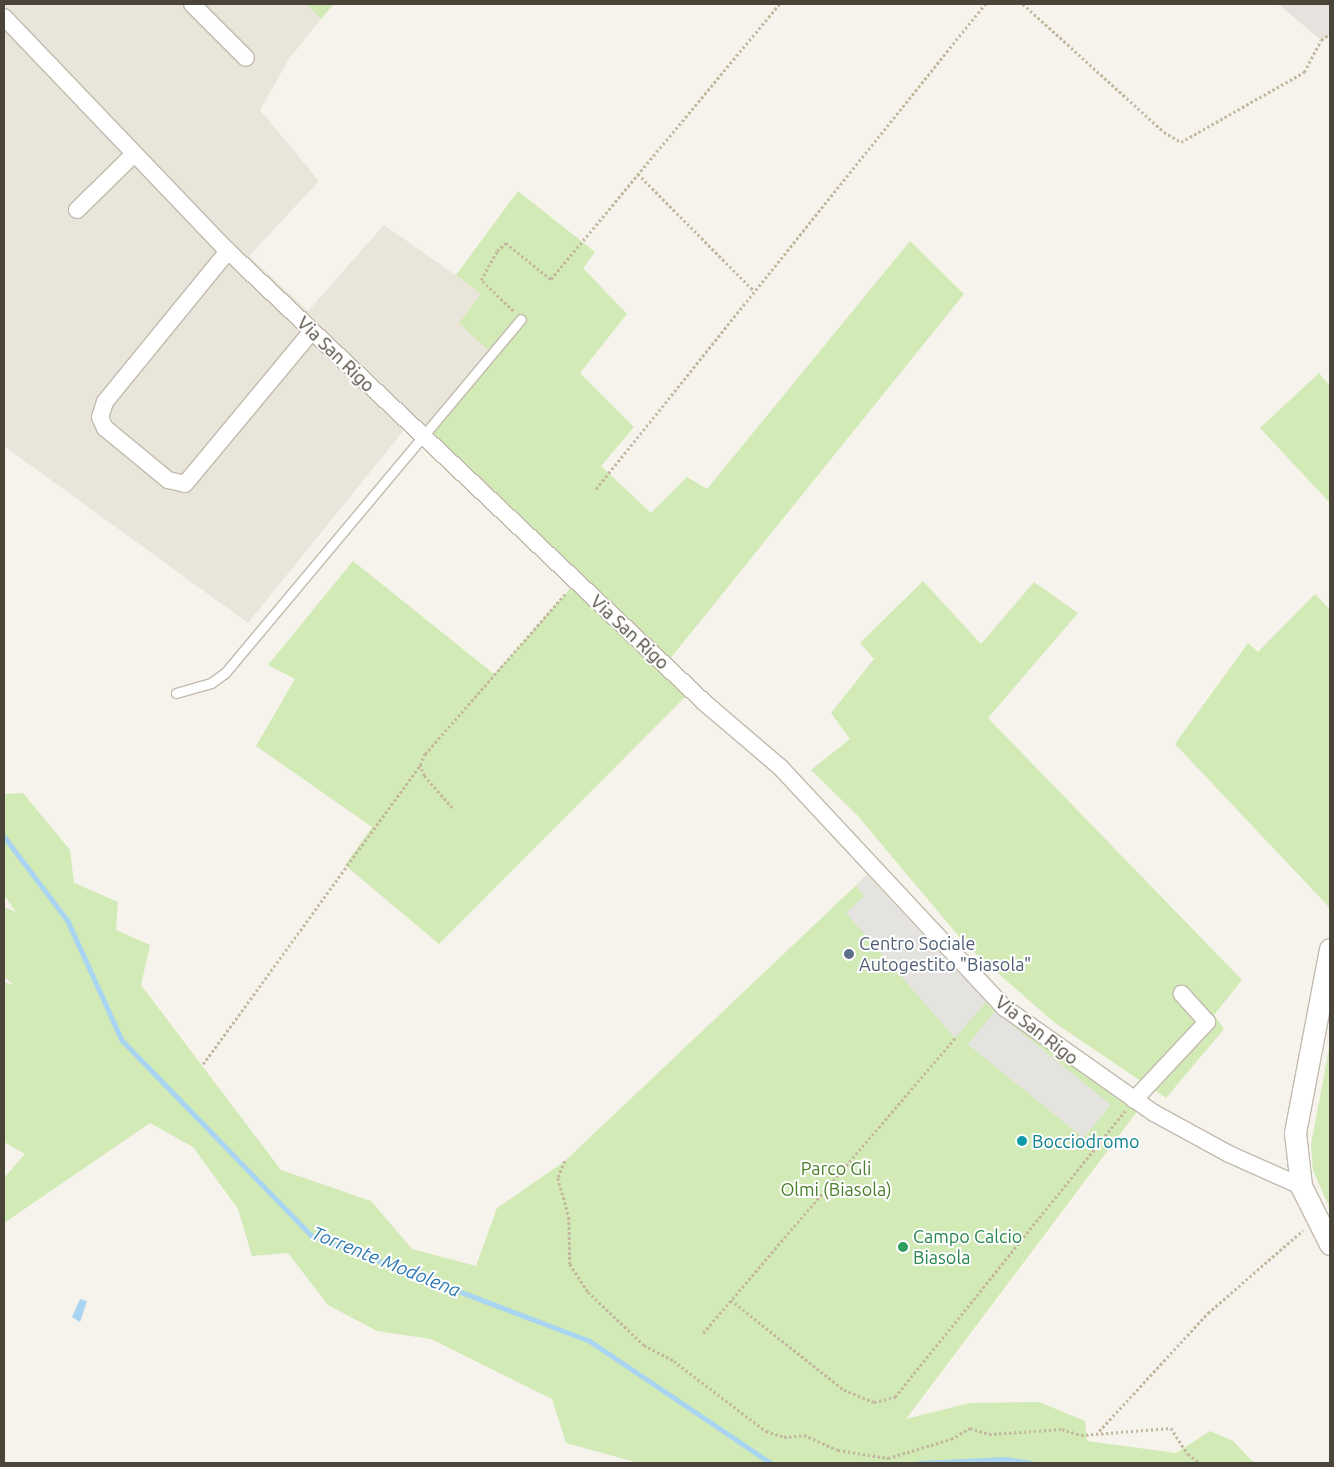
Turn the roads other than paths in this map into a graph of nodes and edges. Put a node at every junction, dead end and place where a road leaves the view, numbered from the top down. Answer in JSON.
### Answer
{"nodes":[{"id":1,"x":192,"y":4,"type":"edge"},
{"id":2,"x":4,"y":17,"type":"edge"},
{"id":3,"x":246,"y":58,"type":"dead end"},
{"id":4,"x":134,"y":154,"type":"junction"},
{"id":5,"x":77,"y":210,"type":"dead end"},
{"id":6,"x":228,"y":251,"type":"junction"},
{"id":7,"x":521,"y":319,"type":"road end"},
{"id":8,"x":312,"y":331,"type":"junction"},
{"id":9,"x":421,"y":435,"type":"junction"},
{"id":10,"x":176,"y":693,"type":"dead end"},
{"id":11,"x":1330,"y":948,"type":"edge"},
{"id":12,"x":1182,"y":994,"type":"dead end"},
{"id":13,"x":1134,"y":1100,"type":"junction"},
{"id":14,"x":1301,"y":1186,"type":"junction"},
{"id":15,"x":1330,"y":1244,"type":"edge"}],
"edges":[{"from":1,"to":3,"type":"street"},
{"from":2,"to":4,"type":"street","name":"Via San Rigo"},
{"from":4,"to":5,"type":"street"},
{"from":4,"to":6,"type":"street","name":"Via San Rigo"},
{"from":6,"to":8,"type":"street","name":"Via San Rigo"},
{"from":6,"to":8,"type":"street"},
{"from":7,"to":9,"type":"lane"},
{"from":8,"to":9,"type":"street","name":"Via San Rigo"},
{"from":9,"to":10,"type":"lane"},
{"from":9,"to":13,"type":"street","name":"Via San Rigo"},
{"from":11,"to":14,"type":"street"},
{"from":12,"to":13,"type":"street"},
{"from":13,"to":14,"type":"street","name":"Via San Rigo"},
{"from":14,"to":15,"type":"street"}]}
